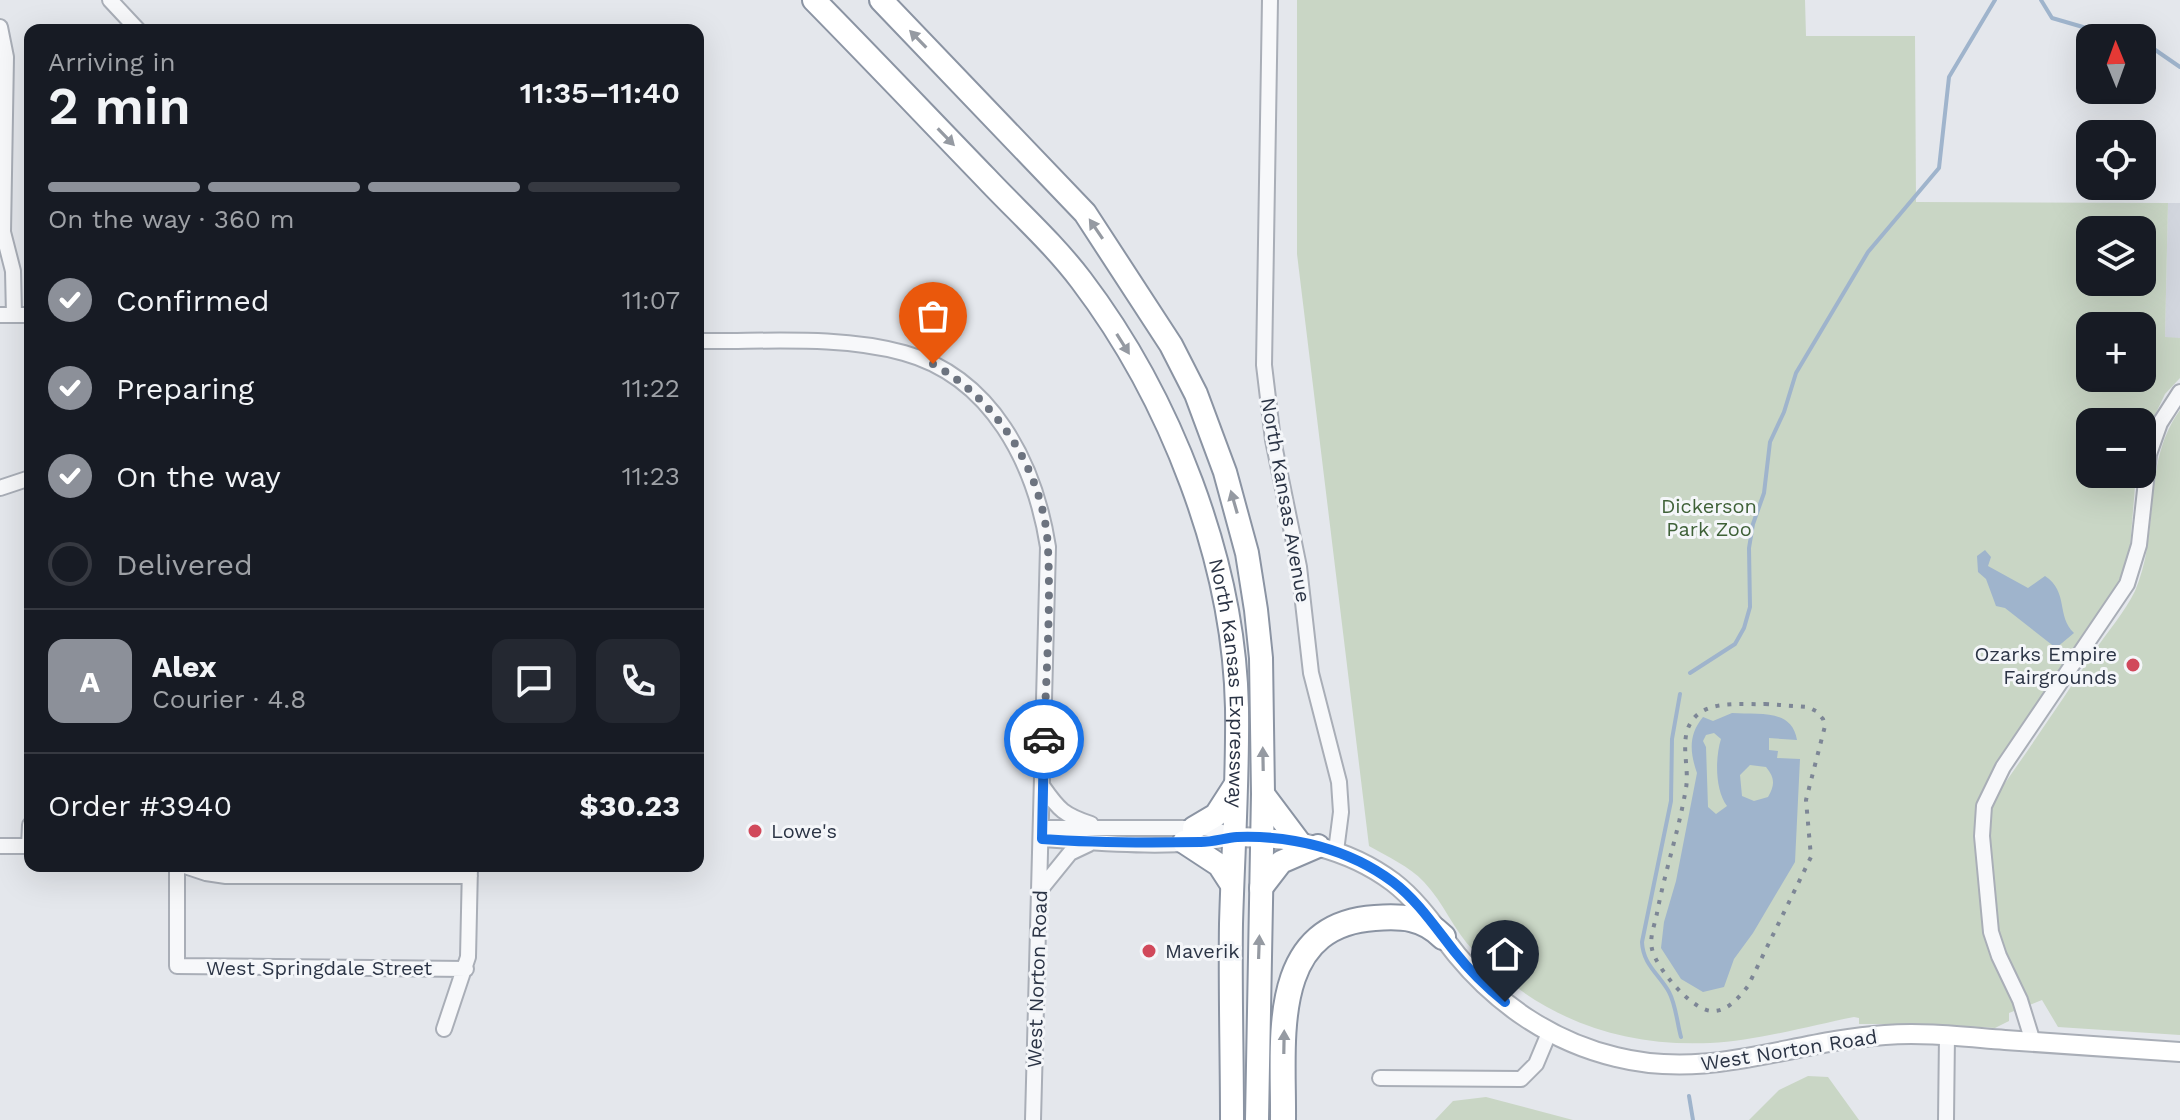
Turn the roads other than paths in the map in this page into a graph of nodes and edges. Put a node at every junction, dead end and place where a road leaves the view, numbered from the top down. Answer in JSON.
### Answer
{"nodes":[{"id":1,"x":110,"y":0,"type":"edge"},
{"id":2,"x":814,"y":0,"type":"edge"},
{"id":3,"x":881,"y":0,"type":"edge"},
{"id":4,"x":1270,"y":0,"type":"edge"},
{"id":5,"x":132,"y":24,"type":"edge"},
{"id":6,"x":0,"y":27,"type":"edge"},
{"id":7,"x":2,"y":140,"type":"edge"},
{"id":8,"x":7,"y":315,"type":"edge"},
{"id":9,"x":704,"y":341,"type":"edge"},
{"id":10,"x":2180,"y":392,"type":"edge"},
{"id":11,"x":24,"y":484,"type":"edge"},
{"id":12,"x":0,"y":488,"type":"edge"},
{"id":13,"x":1043,"y":786,"type":"junction"},
{"id":14,"x":1235,"y":786,"type":"junction"},
{"id":15,"x":1263,"y":794,"type":"junction"},
{"id":16,"x":1106,"y":829,"type":"junction"},
{"id":17,"x":1042,"y":833,"type":"junction"},
{"id":18,"x":1189,"y":835,"type":"junction"},
{"id":19,"x":1234,"y":837,"type":"junction"},
{"id":20,"x":1262,"y":837,"type":"junction"},
{"id":21,"x":1090,"y":843,"type":"junction"},
{"id":22,"x":0,"y":846,"type":"edge"},
{"id":23,"x":24,"y":846,"type":"edge"},
{"id":24,"x":1318,"y":846,"type":"junction"},
{"id":25,"x":177,"y":872,"type":"edge"},
{"id":26,"x":203,"y":872,"type":"edge"},
{"id":27,"x":421,"y":872,"type":"edge"},
{"id":28,"x":470,"y":872,"type":"edge"},
{"id":29,"x":1232,"y":885,"type":"junction"},
{"id":30,"x":1261,"y":888,"type":"junction"},
{"id":31,"x":1040,"y":890,"type":"junction"},
{"id":32,"x":1443,"y":937,"type":"junction"},
{"id":33,"x":466,"y":969,"type":"junction"},
{"id":34,"x":444,"y":1029,"type":"dead end"},
{"id":35,"x":1549,"y":1033,"type":"junction"},
{"id":36,"x":1947,"y":1035,"type":"junction"},
{"id":37,"x":2033,"y":1042,"type":"junction"},
{"id":38,"x":2180,"y":1052,"type":"edge"},
{"id":39,"x":1380,"y":1078,"type":"dead end"},
{"id":40,"x":1033,"y":1120,"type":"edge"},
{"id":41,"x":1232,"y":1120,"type":"edge"},
{"id":42,"x":1257,"y":1120,"type":"edge"},
{"id":43,"x":1283,"y":1120,"type":"edge"},
{"id":44,"x":1946,"y":1120,"type":"edge"}],
"edges":[{"from":1,"to":5,"type":"street"},
{"from":2,"to":14,"type":"highway","name":"North Kansas Expressway","one_way":true},
{"from":15,"to":3,"type":"highway","name":"North Kansas Expressway","one_way":true},
{"from":4,"to":24,"type":"street","name":"North Kansas Avenue"},
{"from":6,"to":7,"type":"street"},
{"from":7,"to":8,"type":"street"},
{"from":9,"to":13,"type":"street"},
{"from":10,"to":37,"type":"street"},
{"from":11,"to":12,"type":"street"},
{"from":13,"to":16,"type":"street"},
{"from":13,"to":17,"type":"street"},
{"from":14,"to":18,"type":"highway"},
{"from":14,"to":19,"type":"highway","name":"North Kansas Expressway"},
{"from":15,"to":20,"type":"highway","name":"North Kansas Expressway"},
{"from":15,"to":24,"type":"highway"},
{"from":16,"to":17,"type":"street","name":"West Norton Road"},
{"from":16,"to":18,"type":"street","name":"West Norton Road"},
{"from":17,"to":21,"type":"street","name":"West Norton Road"},
{"from":17,"to":31,"type":"street","name":"West Norton Road"},
{"from":18,"to":19,"type":"street","name":"West Norton Road"},
{"from":18,"to":21,"type":"street","name":"West Norton Road"},
{"from":18,"to":29,"type":"highway"},
{"from":19,"to":20,"type":"main road","name":"West Norton Road"},
{"from":19,"to":29,"type":"highway","name":"North Kansas Expressway"},
{"from":20,"to":24,"type":"main road","name":"West Norton Road"},
{"from":20,"to":30,"type":"highway","name":"North Kansas Expressway"},
{"from":21,"to":31,"type":"street"},
{"from":22,"to":23,"type":"street"},
{"from":24,"to":30,"type":"highway"},
{"from":24,"to":32,"type":"main road","name":"West Norton Road"},
{"from":25,"to":33,"type":"street","name":"West Springdale Street"},
{"from":26,"to":27,"type":"street"},
{"from":28,"to":33,"type":"street"},
{"from":29,"to":41,"type":"highway","name":"North Kansas Expressway"},
{"from":42,"to":30,"type":"highway","name":"North Kansas Expressway","one_way":true},
{"from":31,"to":40,"type":"street","name":"West Norton Road"},
{"from":32,"to":35,"type":"main road","name":"West Norton Road"},
{"from":43,"to":32,"type":"highway","one_way":true},
{"from":33,"to":34,"type":"street"},
{"from":35,"to":36,"type":"main road","name":"West Norton Road"},
{"from":35,"to":39,"type":"street"},
{"from":36,"to":37,"type":"main road","name":"West Norton Road"},
{"from":36,"to":44,"type":"street"},
{"from":37,"to":38,"type":"main road","name":"West Norton Road"}]}
